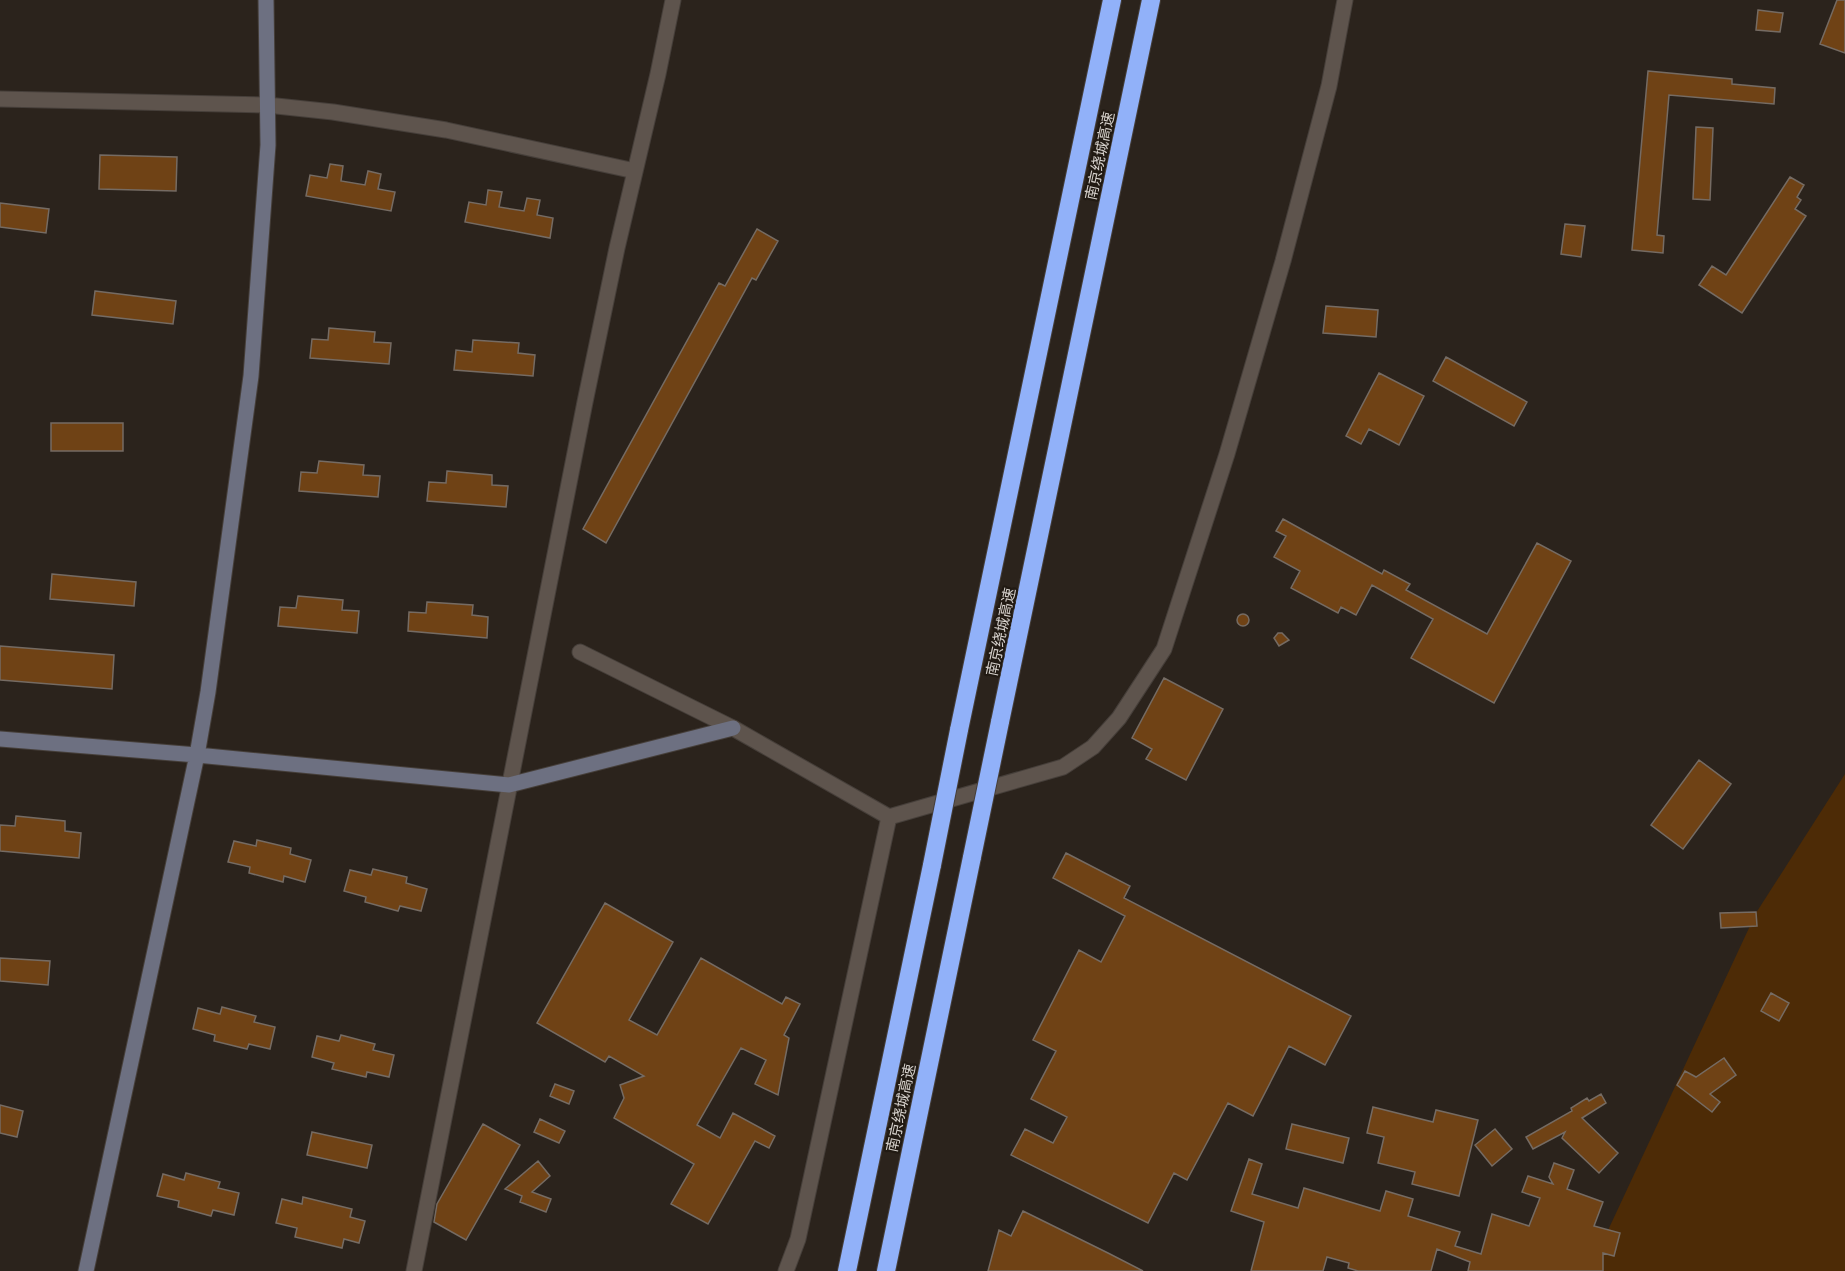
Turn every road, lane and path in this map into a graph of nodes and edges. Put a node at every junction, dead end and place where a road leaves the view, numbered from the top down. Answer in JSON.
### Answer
{"nodes":[{"id":1,"x":266,"y":0,"type":"edge"},
{"id":2,"x":673,"y":0,"type":"edge"},
{"id":3,"x":1112,"y":0,"type":"edge"},
{"id":4,"x":1151,"y":0,"type":"edge"},
{"id":5,"x":1346,"y":0,"type":"edge"},
{"id":6,"x":0,"y":99,"type":"edge"},
{"id":7,"x":267,"y":105,"type":"junction"},
{"id":8,"x":635,"y":171,"type":"junction"},
{"id":9,"x":580,"y":652,"type":"dead end"},
{"id":10,"x":733,"y":728,"type":"junction"},
{"id":11,"x":0,"y":740,"type":"edge"},
{"id":12,"x":197,"y":755,"type":"junction"},
{"id":13,"x":509,"y":785,"type":"junction"},
{"id":14,"x":889,"y":817,"type":"junction"},
{"id":15,"x":86,"y":1271,"type":"edge"},
{"id":16,"x":414,"y":1271,"type":"edge"},
{"id":17,"x":786,"y":1271,"type":"edge"},
{"id":18,"x":847,"y":1271,"type":"edge"},
{"id":19,"x":886,"y":1271,"type":"edge"}],
"edges":[{"from":1,"to":7,"type":"street"},
{"from":2,"to":8,"type":"street"},
{"from":3,"to":18,"type":"highway","name":"南京绕城高速","bridge":true},
{"from":4,"to":19,"type":"highway","name":"南京绕城高速","bridge":true},
{"from":5,"to":14,"type":"street"},
{"from":6,"to":7,"type":"street"},
{"from":7,"to":8,"type":"street"},
{"from":7,"to":12,"type":"street"},
{"from":8,"to":13,"type":"street"},
{"from":9,"to":10,"type":"street"},
{"from":10,"to":13,"type":"street"},
{"from":10,"to":14,"type":"street"},
{"from":11,"to":12,"type":"street"},
{"from":12,"to":13,"type":"street"},
{"from":12,"to":15,"type":"street"},
{"from":13,"to":16,"type":"street"},
{"from":14,"to":17,"type":"street"}]}
